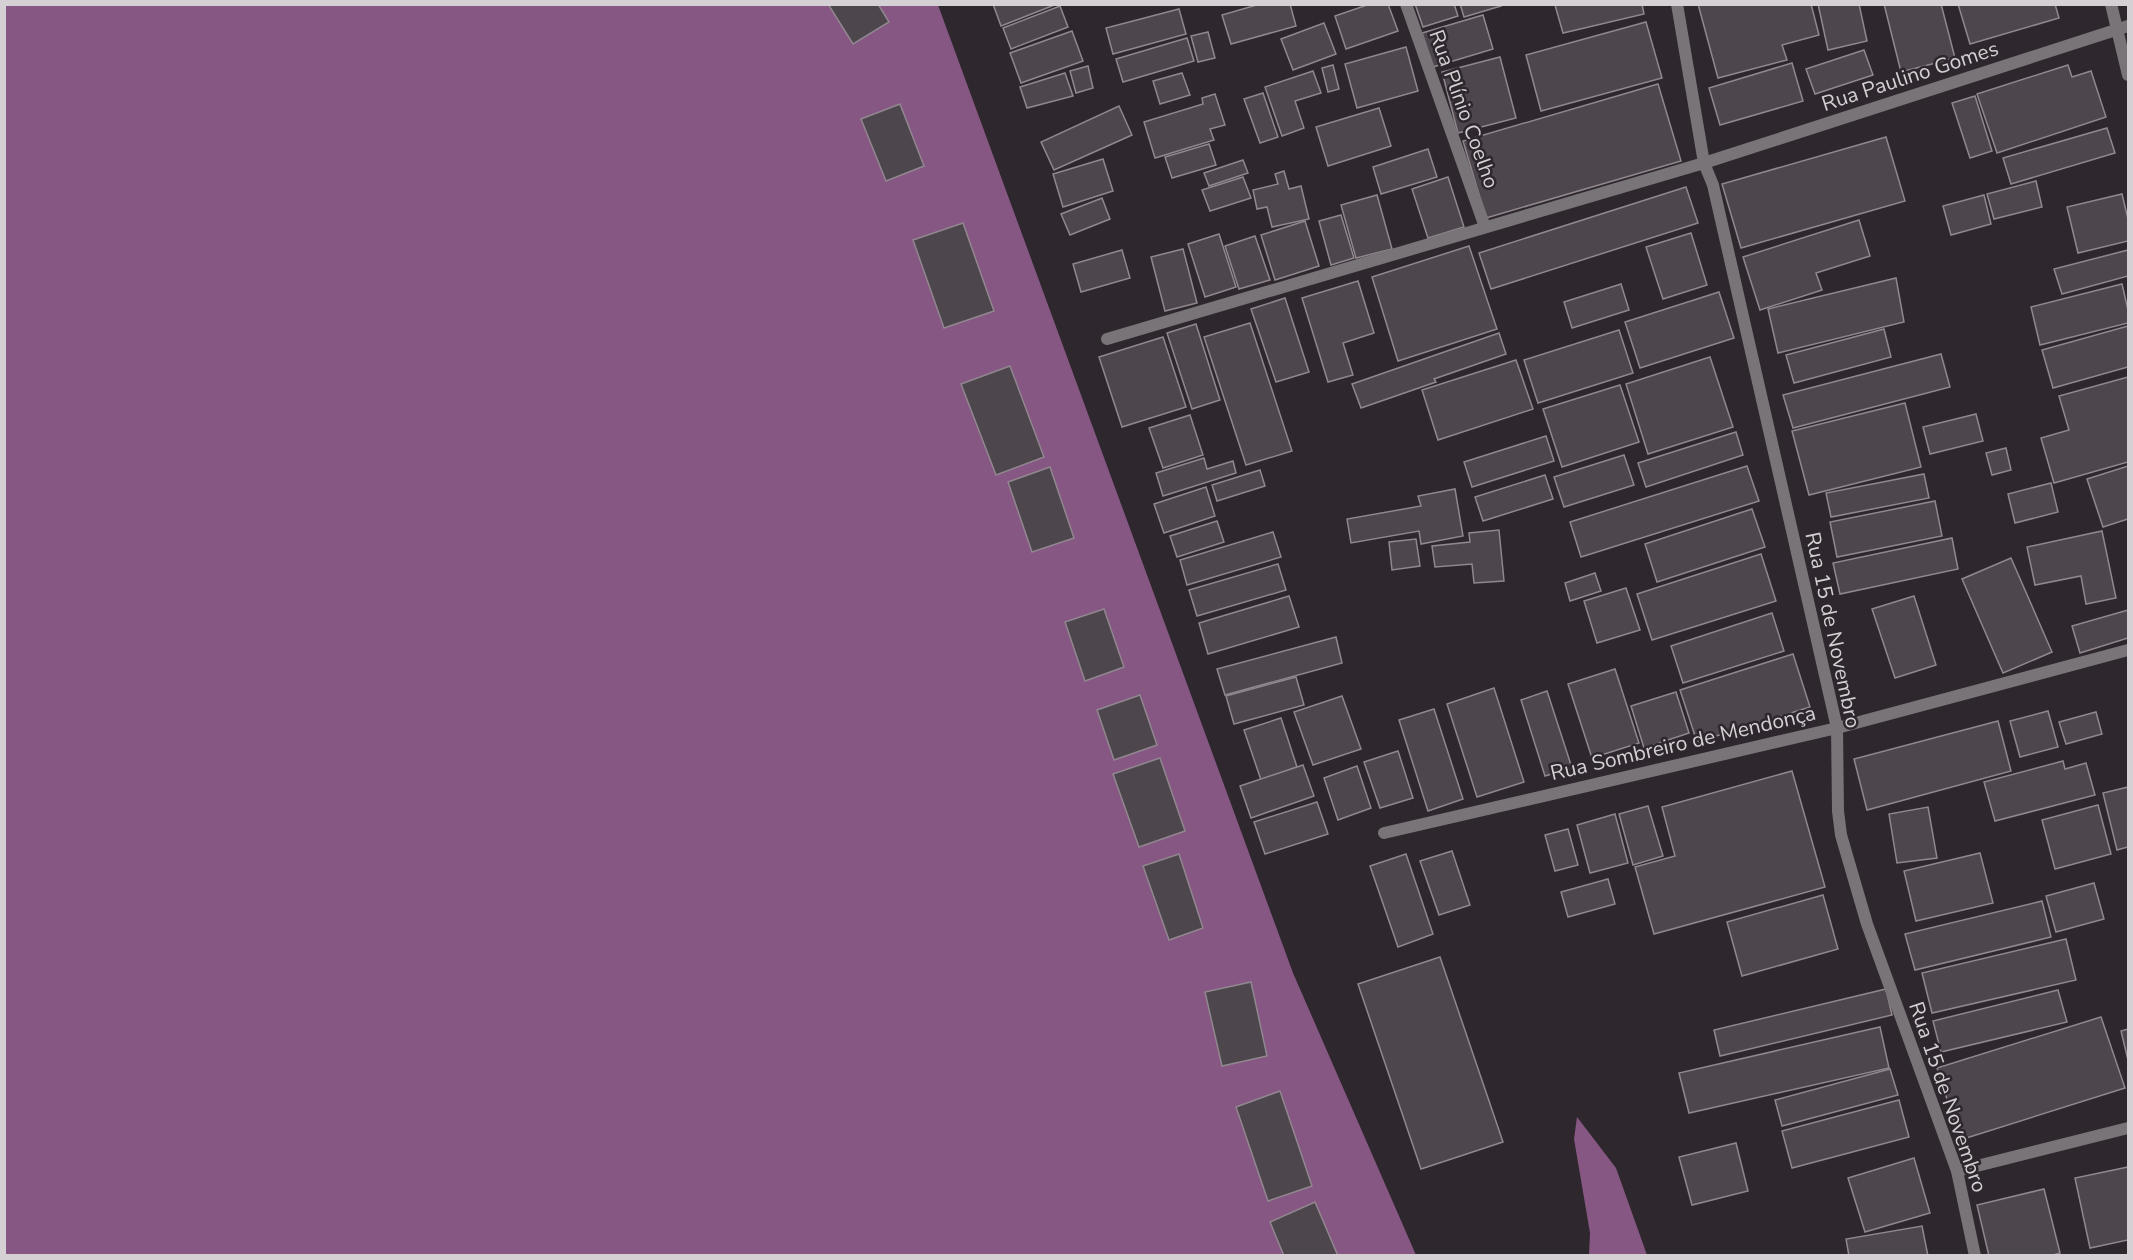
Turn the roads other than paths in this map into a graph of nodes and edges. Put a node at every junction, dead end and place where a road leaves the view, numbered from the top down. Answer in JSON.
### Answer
{"nodes":[{"id":1,"x":1406,"y":4,"type":"edge"},
{"id":2,"x":1677,"y":4,"type":"edge"},
{"id":3,"x":2111,"y":4,"type":"edge"},
{"id":4,"x":2123,"y":27,"type":"edge"},
{"id":5,"x":2128,"y":75,"type":"edge"},
{"id":6,"x":1704,"y":163,"type":"junction"},
{"id":7,"x":1485,"y":227,"type":"junction"},
{"id":8,"x":1107,"y":339,"type":"dead end"},
{"id":9,"x":2128,"y":650,"type":"edge"},
{"id":10,"x":1837,"y":728,"type":"junction"},
{"id":11,"x":1384,"y":833,"type":"dead end"},
{"id":12,"x":2128,"y":1128,"type":"edge"},
{"id":13,"x":1958,"y":1171,"type":"junction"},
{"id":14,"x":1975,"y":1256,"type":"edge"}],
"edges":[{"from":1,"to":7,"type":"street","name":"Rua Plínio Coelho"},
{"from":2,"to":6,"type":"street","name":"Rua 15 de Novembro"},
{"from":3,"to":4,"type":"street"},
{"from":4,"to":5,"type":"street"},
{"from":4,"to":6,"type":"street","name":"Rua Paulino Gomes"},
{"from":6,"to":7,"type":"street","name":"Rua Paulino Gomes"},
{"from":6,"to":10,"type":"street","name":"Rua 15 de Novembro"},
{"from":7,"to":8,"type":"street","name":"Rua Paulino Gomes"},
{"from":9,"to":10,"type":"street","name":"Rua Sombreiro de Mendonça"},
{"from":10,"to":11,"type":"street","name":"Rua Sombreiro de Mendonça"},
{"from":10,"to":13,"type":"street","name":"Rua 15 de Novembro"},
{"from":12,"to":13,"type":"street"},
{"from":13,"to":14,"type":"street","name":"Rua 15 de Novembro"}]}
